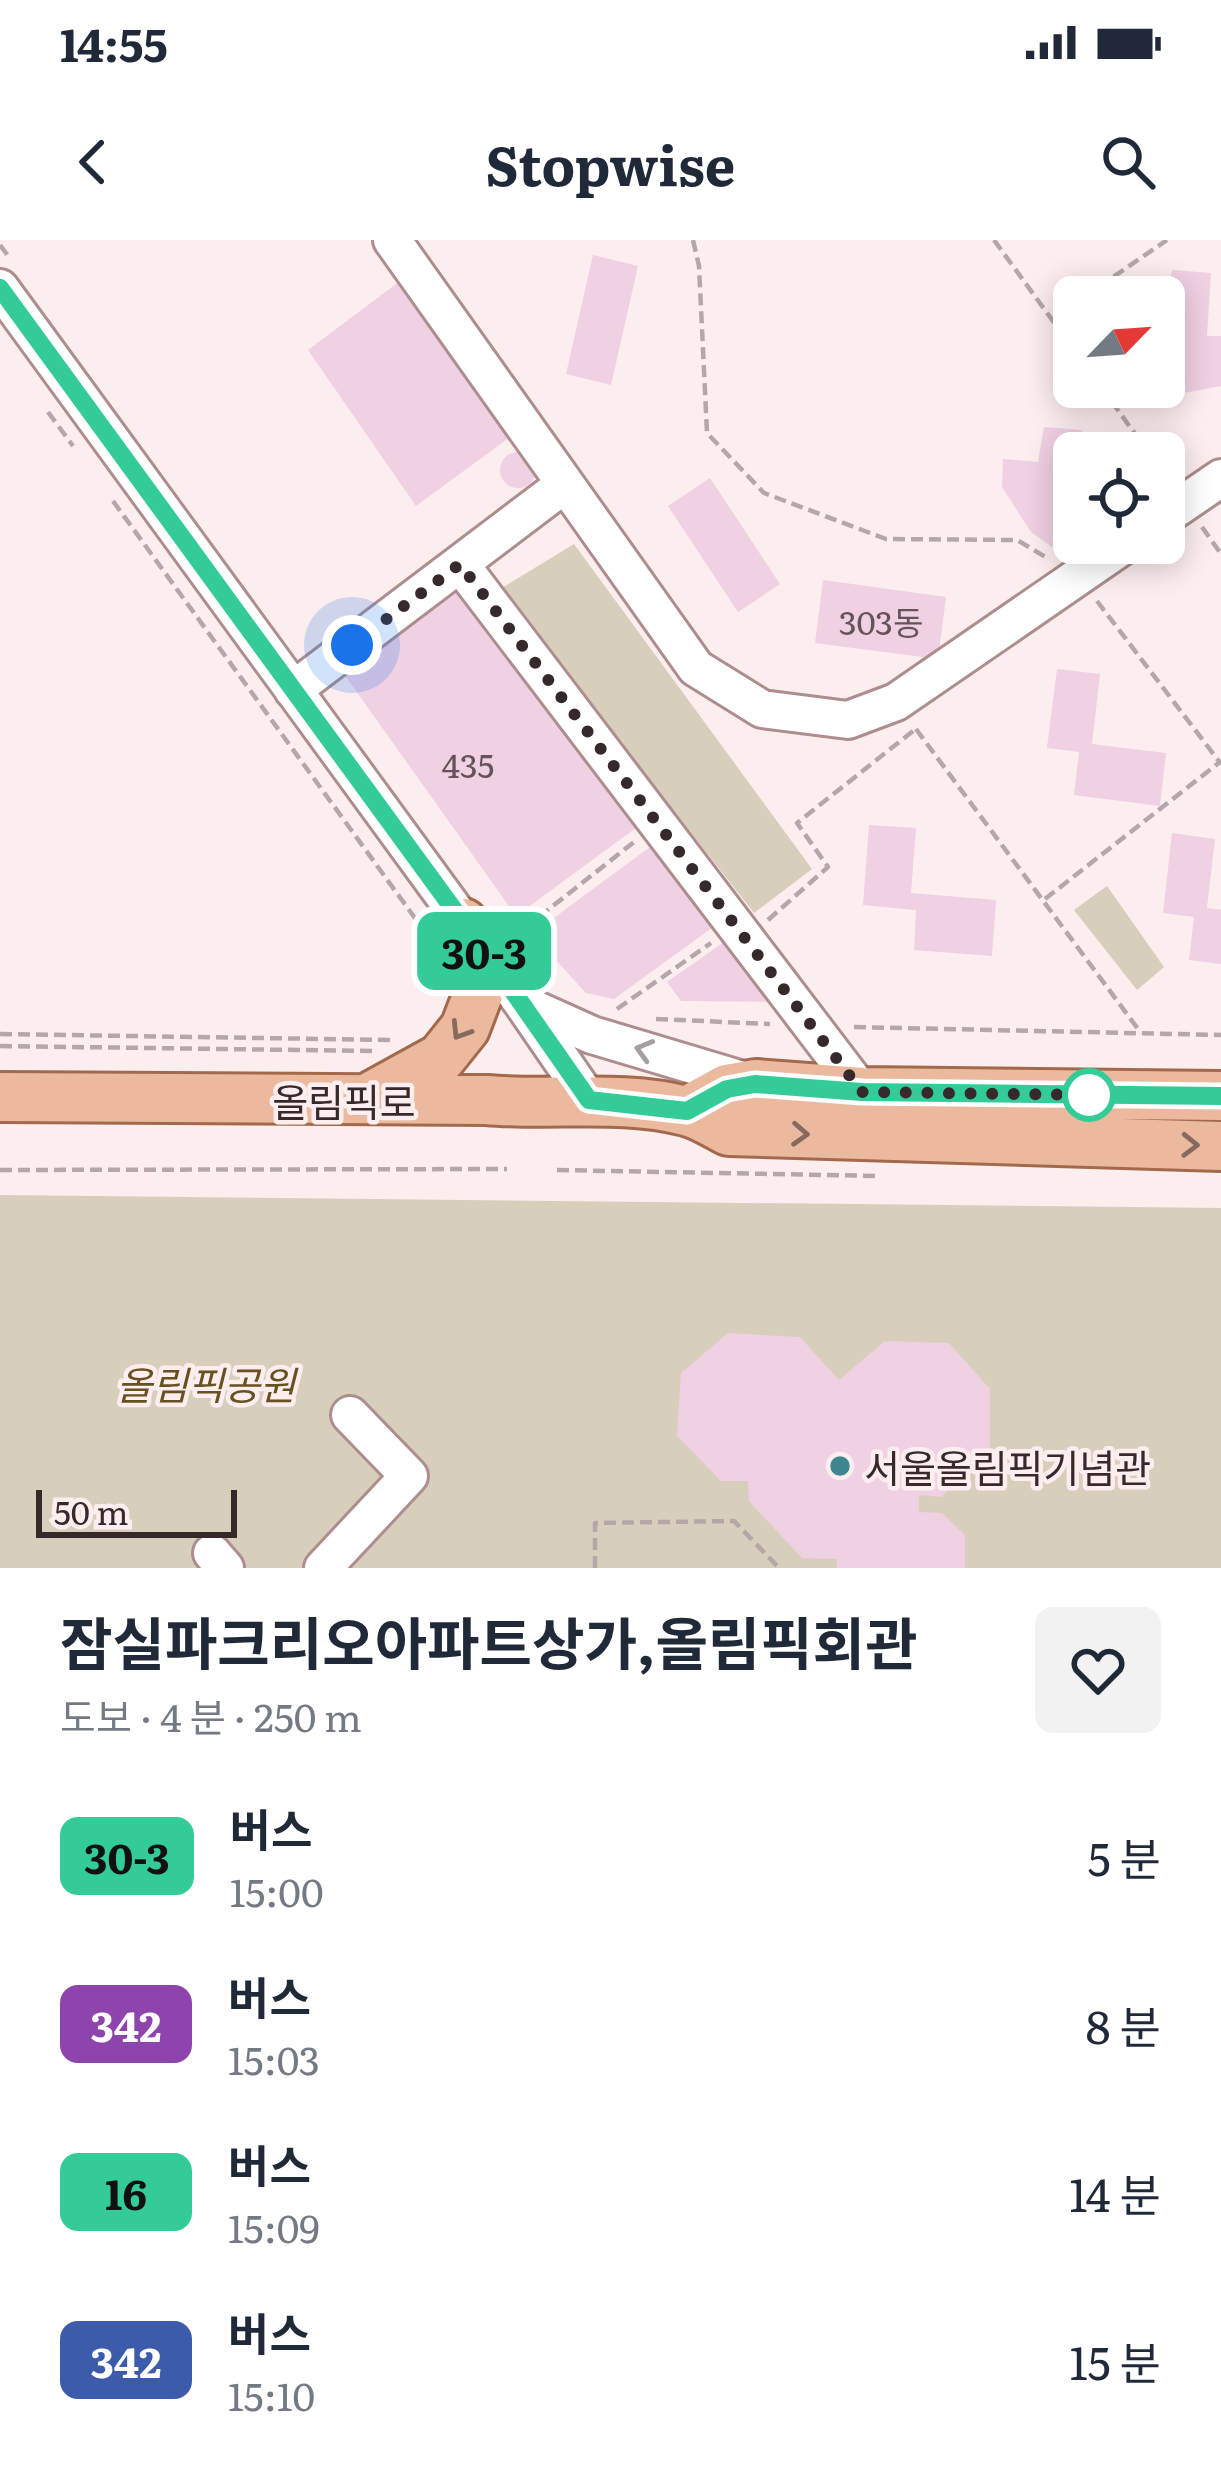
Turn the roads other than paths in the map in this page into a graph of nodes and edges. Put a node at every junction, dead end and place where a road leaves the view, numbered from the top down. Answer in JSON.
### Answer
{"nodes":[{"id":1,"x":392,"y":240,"type":"edge"},
{"id":2,"x":0,"y":288,"type":"edge"},
{"id":3,"x":1221,"y":478,"type":"edge"},
{"id":4,"x":565,"y":484,"type":"junction"},
{"id":5,"x":1185,"y":503,"type":"edge"},
{"id":6,"x":460,"y":564,"type":"junction"},
{"id":7,"x":1095,"y":564,"type":"edge"},
{"id":8,"x":293,"y":690,"type":"junction"},
{"id":9,"x":449,"y":934,"type":"junction"},
{"id":10,"x":523,"y":1004,"type":"junction"},
{"id":11,"x":755,"y":1084,"type":"junction"},
{"id":12,"x":862,"y":1092,"type":"junction"},
{"id":13,"x":1221,"y":1096,"type":"edge"},
{"id":14,"x":0,"y":1097,"type":"edge"},
{"id":15,"x":366,"y":1100,"type":"junction"},
{"id":16,"x":589,"y":1100,"type":"junction"},
{"id":17,"x":687,"y":1111,"type":"junction"},
{"id":18,"x":1221,"y":1146,"type":"edge"},
{"id":19,"x":350,"y":1415,"type":"dead end"},
{"id":20,"x":323,"y":1568,"type":"edge"}],
"edges":[{"from":1,"to":4,"type":"street"},
{"from":2,"to":8,"type":"street"},
{"from":3,"to":5,"type":"street"},
{"from":4,"to":6,"type":"street"},
{"from":4,"to":7,"type":"street"},
{"from":6,"to":8,"type":"street"},
{"from":6,"to":12,"type":"street"},
{"from":8,"to":9,"type":"street"},
{"from":9,"to":10,"type":"street"},
{"from":9,"to":15,"type":"main road","one_way":true},
{"from":11,"to":10,"type":"street","one_way":true},
{"from":10,"to":16,"type":"street"},
{"from":11,"to":12,"type":"main road"},
{"from":11,"to":17,"type":"main road"},
{"from":12,"to":13,"type":"main road"},
{"from":14,"to":15,"type":"main road","name":"올림픽로"},
{"from":15,"to":16,"type":"main road","name":"올림픽로"},
{"from":16,"to":17,"type":"main road","name":"올림픽로"},
{"from":17,"to":18,"type":"main road","name":"올림픽로","one_way":true},
{"from":19,"to":20,"type":"street"}]}
